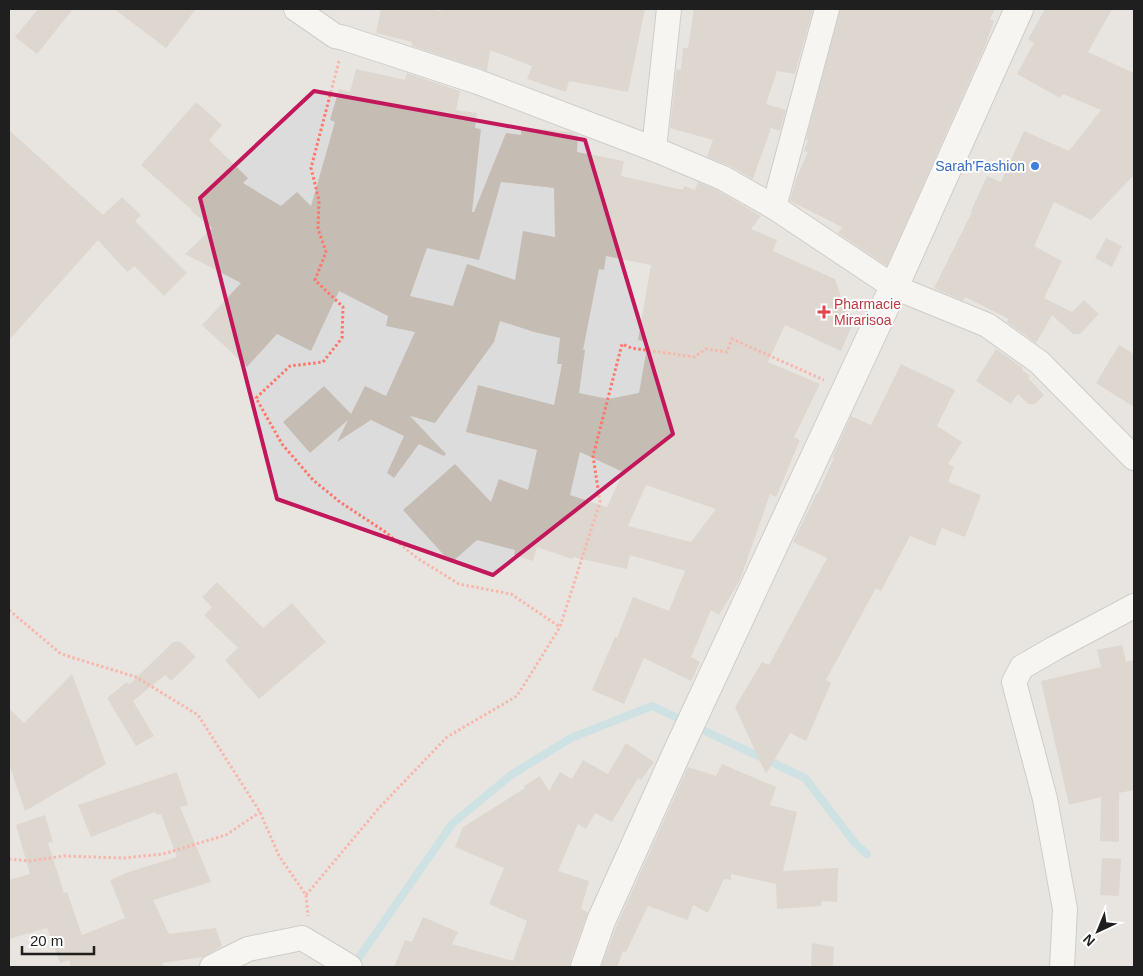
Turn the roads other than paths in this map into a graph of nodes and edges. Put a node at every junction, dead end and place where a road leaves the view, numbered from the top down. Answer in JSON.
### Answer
{"nodes":[{"id":1,"x":296,"y":9,"type":"edge"},
{"id":2,"x":669,"y":9,"type":"edge"},
{"id":3,"x":827,"y":9,"type":"edge"},
{"id":4,"x":1019,"y":9,"type":"edge"},
{"id":5,"x":654,"y":149,"type":"junction"},
{"id":6,"x":774,"y":207,"type":"junction"},
{"id":7,"x":894,"y":287,"type":"junction"},
{"id":8,"x":1134,"y":458,"type":"edge"},
{"id":9,"x":1134,"y":606,"type":"edge"},
{"id":10,"x":344,"y":963,"type":"edge"},
{"id":11,"x":212,"y":967,"type":"edge"},
{"id":12,"x":585,"y":967,"type":"edge"},
{"id":13,"x":1062,"y":967,"type":"edge"}],
"edges":[{"from":1,"to":5,"type":"street"},
{"from":2,"to":5,"type":"street"},
{"from":3,"to":6,"type":"street"},
{"from":4,"to":7,"type":"street"},
{"from":5,"to":6,"type":"street"},
{"from":6,"to":7,"type":"street"},
{"from":7,"to":8,"type":"street"},
{"from":7,"to":12,"type":"street"},
{"from":9,"to":13,"type":"street"},
{"from":10,"to":11,"type":"street"}]}
